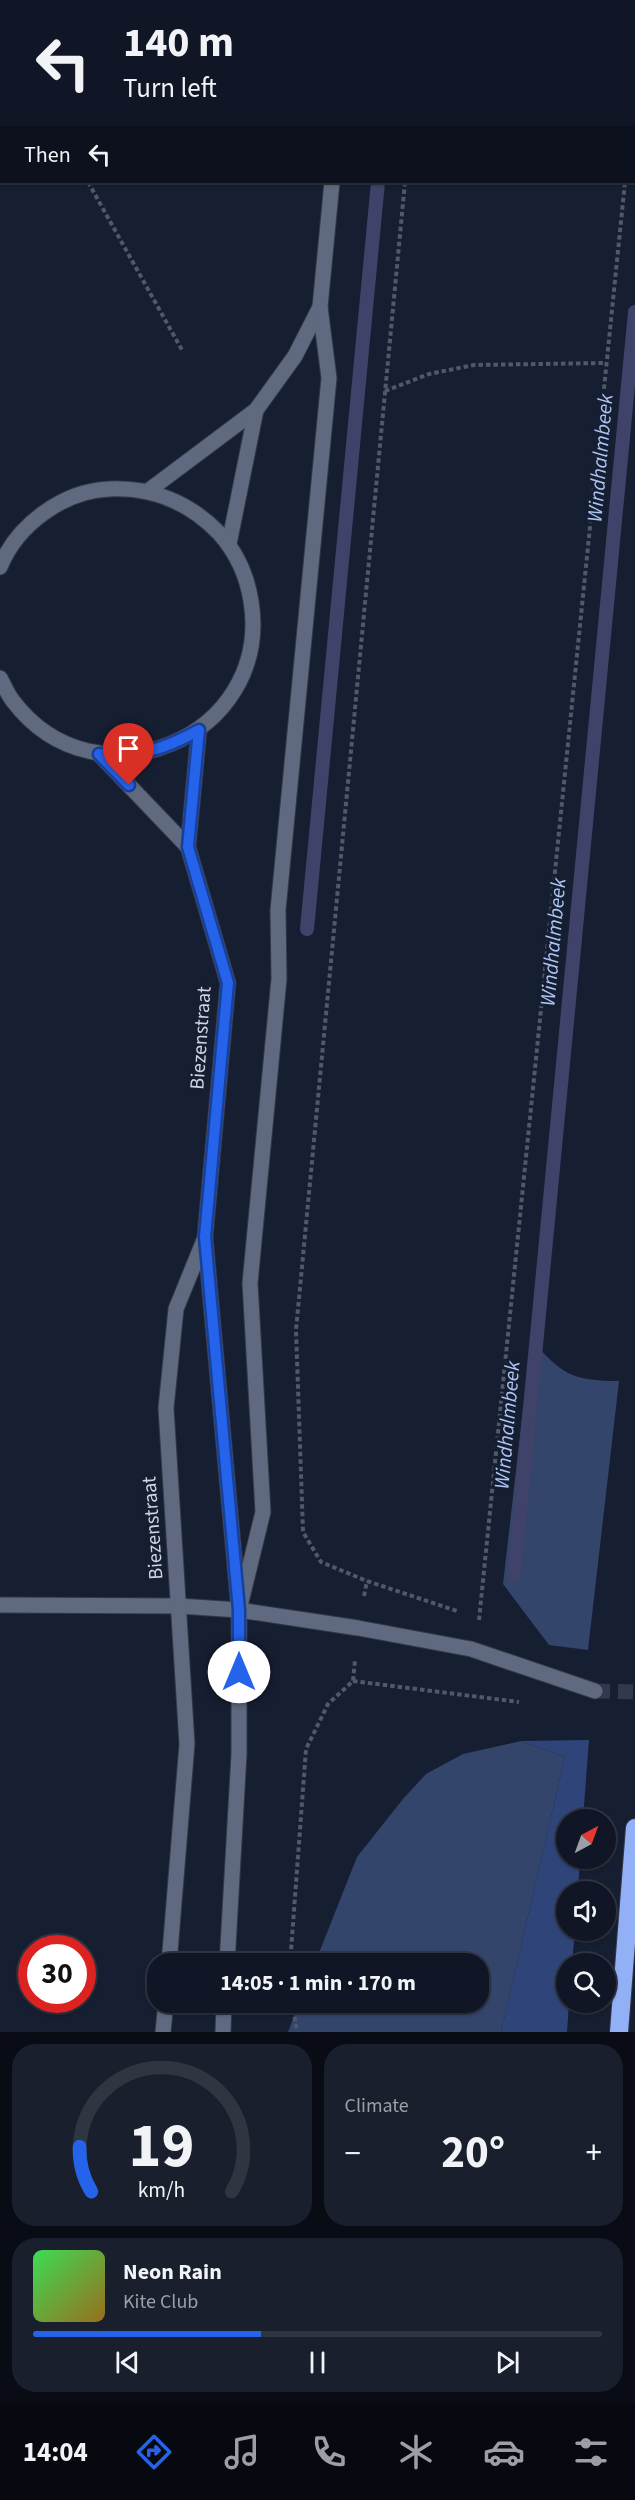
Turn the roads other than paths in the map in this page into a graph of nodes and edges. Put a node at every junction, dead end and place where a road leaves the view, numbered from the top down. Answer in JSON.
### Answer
{"nodes":[{"id":1,"x":332,"y":183,"type":"edge"},
{"id":2,"x":320,"y":307,"type":"junction"},
{"id":3,"x":256,"y":410,"type":"junction"},
{"id":4,"x":148,"y":491,"type":"junction"},
{"id":5,"x":229,"y":544,"type":"junction"},
{"id":6,"x":0,"y":567,"type":"edge"},
{"id":7,"x":0,"y":678,"type":"edge"},
{"id":8,"x":6,"y":699,"type":"edge"},
{"id":9,"x":199,"y":730,"type":"junction"},
{"id":10,"x":99,"y":754,"type":"junction"},
{"id":11,"x":188,"y":847,"type":"junction"},
{"id":12,"x":205,"y":1237,"type":"junction"},
{"id":13,"x":0,"y":1605,"type":"edge"},
{"id":14,"x":179,"y":1606,"type":"junction"},
{"id":15,"x":239,"y":1610,"type":"junction"},
{"id":16,"x":595,"y":1691,"type":"tunnel mouth"},
{"id":17,"x":635,"y":1828,"type":"edge"},
{"id":18,"x":170,"y":1953,"type":"edge"},
{"id":19,"x":228,"y":1953,"type":"edge"},
{"id":20,"x":165,"y":2013,"type":"edge"},
{"id":21,"x":224,"y":2013,"type":"edge"},
{"id":22,"x":163,"y":2032,"type":"edge"},
{"id":23,"x":223,"y":2032,"type":"edge"},
{"id":24,"x":620,"y":2032,"type":"edge"}],
"edges":[{"from":1,"to":2,"type":"street"},
{"from":2,"to":3,"type":"street"},
{"from":2,"to":15,"type":"street"},
{"from":3,"to":4,"type":"street"},
{"from":3,"to":5,"type":"street"},
{"from":4,"to":5,"type":"street"},
{"from":4,"to":6,"type":"street"},
{"from":5,"to":9,"type":"street"},
{"from":7,"to":8,"type":"street"},
{"from":8,"to":10,"type":"street"},
{"from":9,"to":10,"type":"street"},
{"from":9,"to":11,"type":"street","name":"Biezenstraat"},
{"from":10,"to":11,"type":"street","name":"Biezenstraat"},
{"from":11,"to":12,"type":"street","name":"Biezenstraat"},
{"from":12,"to":14,"type":"street","name":"Biezenstraat"},
{"from":12,"to":15,"type":"street","name":"Biezenstraat"},
{"from":13,"to":14,"type":"street"},
{"from":14,"to":15,"type":"street","name":"Biezenstraat"},
{"from":14,"to":18,"type":"street","name":"Biezenstraat"},
{"from":15,"to":16,"type":"street","name":"Biezenstraat"},
{"from":15,"to":19,"type":"street","name":"Biezenstraat"},
{"from":17,"to":24,"type":"highway"},
{"from":20,"to":22,"type":"street"},
{"from":21,"to":23,"type":"street"}]}
